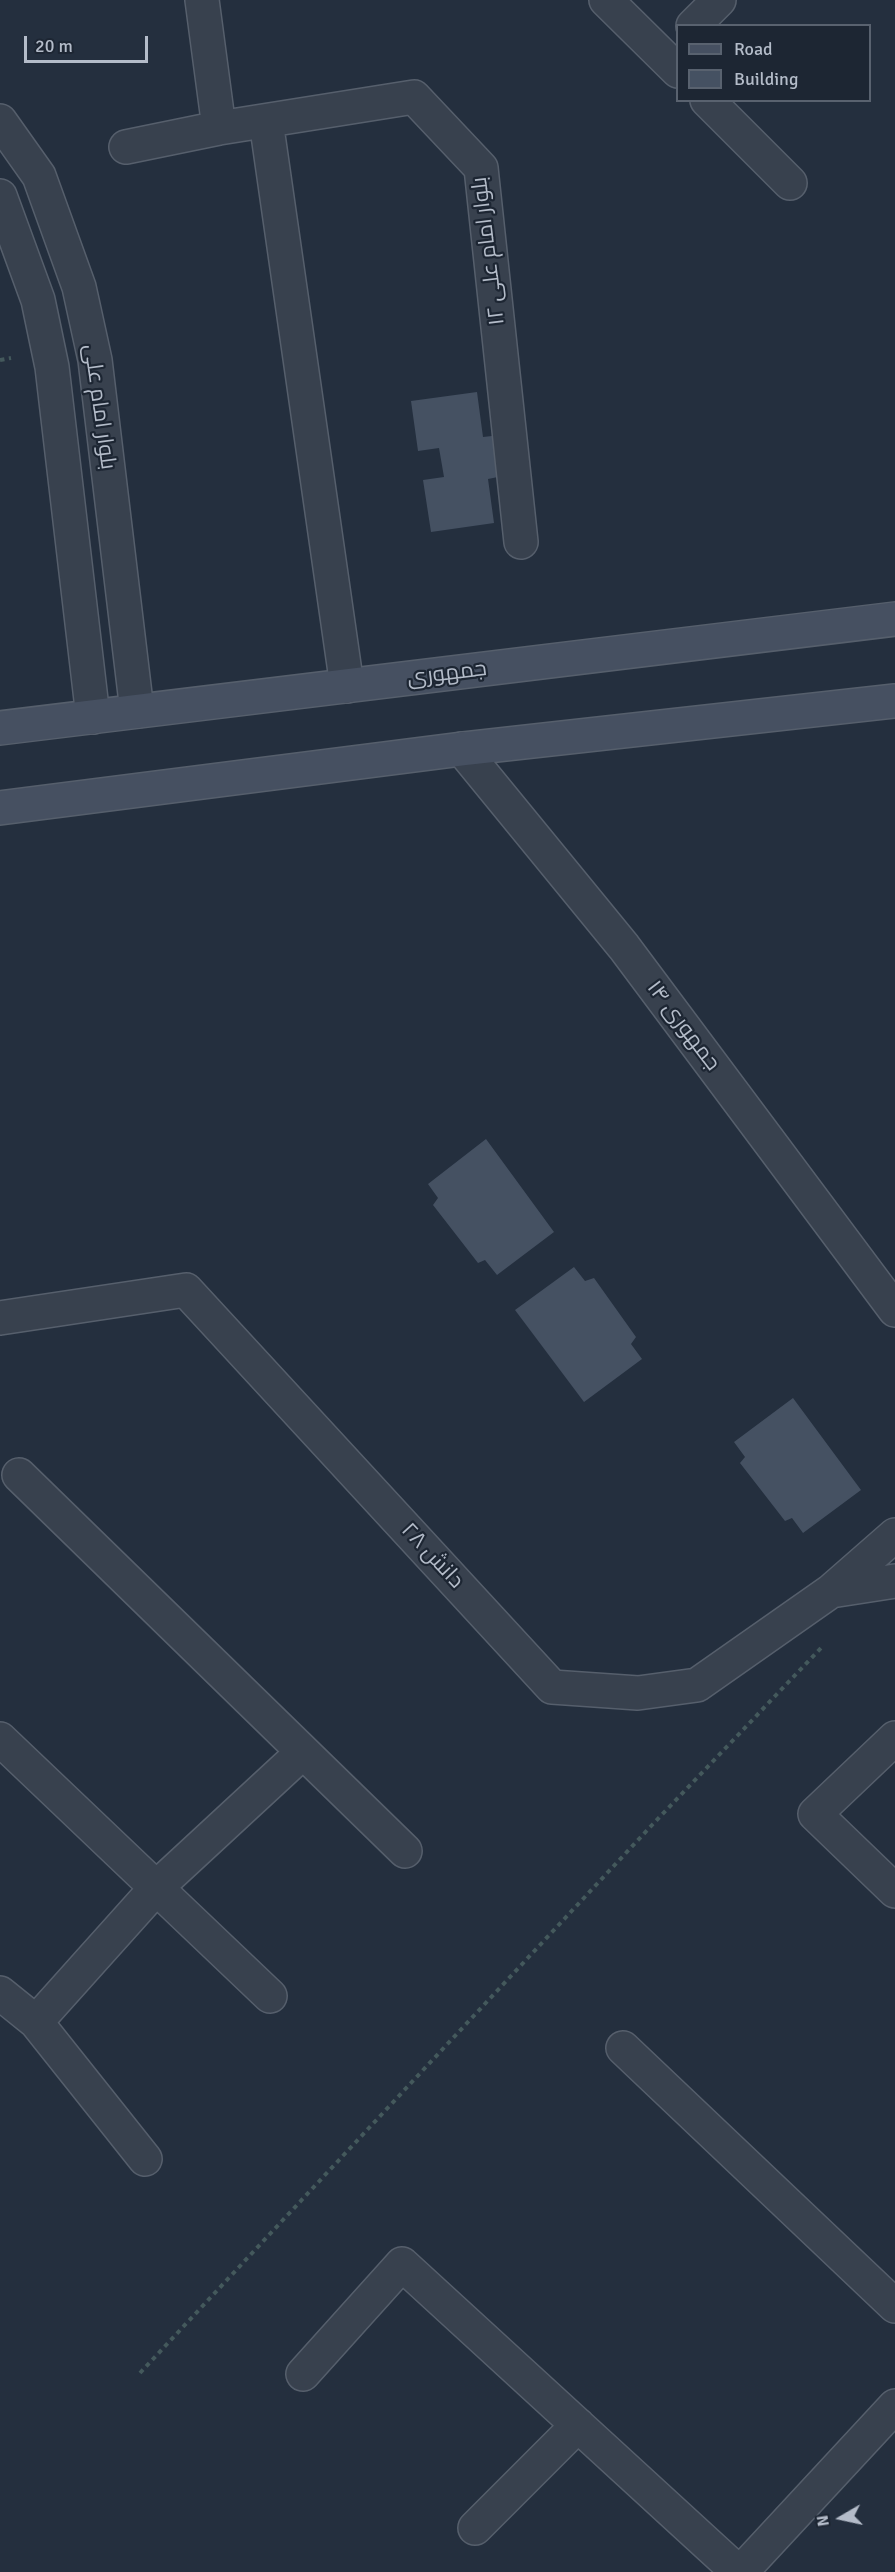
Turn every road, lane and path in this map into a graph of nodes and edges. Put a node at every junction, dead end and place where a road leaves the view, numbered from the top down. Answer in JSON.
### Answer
{"nodes":[{"id":1,"x":202,"y":0,"type":"edge"},
{"id":2,"x":606,"y":0,"type":"edge"},
{"id":3,"x":719,"y":0,"type":"edge"},
{"id":4,"x":695,"y":24,"type":"edge"},
{"id":5,"x":672,"y":55,"type":"edge"},
{"id":6,"x":709,"y":102,"type":"edge"},
{"id":7,"x":0,"y":121,"type":"edge"},
{"id":8,"x":266,"y":121,"type":"junction"},
{"id":9,"x":219,"y":128,"type":"junction"},
{"id":10,"x":126,"y":147,"type":"dead end"},
{"id":11,"x":790,"y":183,"type":"dead end"},
{"id":12,"x":0,"y":196,"type":"edge"},
{"id":13,"x":521,"y":542,"type":"dead end"},
{"id":14,"x":895,"y":619,"type":"edge"},
{"id":15,"x":347,"y":686,"type":"junction"},
{"id":16,"x":895,"y":701,"type":"edge"},
{"id":17,"x":136,"y":711,"type":"junction"},
{"id":18,"x":93,"y":717,"type":"junction"},
{"id":19,"x":0,"y":728,"type":"edge"},
{"id":20,"x":462,"y":749,"type":"junction"},
{"id":21,"x":0,"y":808,"type":"edge"},
{"id":22,"x":895,"y":1310,"type":"edge"},
{"id":23,"x":0,"y":1318,"type":"edge"},
{"id":24,"x":19,"y":1475,"type":"dead end"},
{"id":25,"x":895,"y":1535,"type":"edge"},
{"id":26,"x":895,"y":1581,"type":"edge"},
{"id":27,"x":831,"y":1591,"type":"junction"},
{"id":28,"x":826,"y":1643,"type":"dead end"},
{"id":29,"x":895,"y":1737,"type":"edge"},
{"id":30,"x":0,"y":1739,"type":"edge"},
{"id":31,"x":303,"y":1752,"type":"junction"},
{"id":32,"x":405,"y":1851,"type":"dead end"},
{"id":33,"x":157,"y":1887,"type":"junction"},
{"id":34,"x":895,"y":1891,"type":"edge"},
{"id":35,"x":0,"y":1993,"type":"edge"},
{"id":36,"x":270,"y":1996,"type":"dead end"},
{"id":37,"x":36,"y":2022,"type":"junction"},
{"id":38,"x":622,"y":2048,"type":"dead end"},
{"id":39,"x":145,"y":2160,"type":"dead end"},
{"id":40,"x":895,"y":2306,"type":"edge"},
{"id":41,"x":140,"y":2373,"type":"dead end"},
{"id":42,"x":303,"y":2374,"type":"dead end"},
{"id":43,"x":895,"y":2406,"type":"edge"},
{"id":44,"x":578,"y":2425,"type":"junction"},
{"id":45,"x":475,"y":2528,"type":"dead end"},
{"id":46,"x":739,"y":2572,"type":"edge"}],
"edges":[{"from":1,"to":9,"type":"street"},
{"from":2,"to":5,"type":"street"},
{"from":3,"to":4,"type":"street"},
{"from":6,"to":11,"type":"street"},
{"from":7,"to":17,"type":"street","name":"بلوار امام علی"},
{"from":8,"to":9,"type":"street","name":"بلوار امام علی ۱۲"},
{"from":8,"to":13,"type":"street","name":"بلوار امام علی ۱۲"},
{"from":8,"to":15,"type":"street"},
{"from":9,"to":10,"type":"street","name":"بلوار امام علی ۱۲"},
{"from":12,"to":18,"type":"street","name":"بلوار امام علی"},
{"from":14,"to":15,"type":"main road","name":"جمهوری"},
{"from":15,"to":17,"type":"main road","name":"جمهوری"},
{"from":16,"to":20,"type":"main road"},
{"from":17,"to":18,"type":"main road","name":"جمهوری"},
{"from":18,"to":19,"type":"main road","name":"جمهوری"},
{"from":20,"to":21,"type":"main road"},
{"from":20,"to":22,"type":"street","name":"جمهوری ۱۴"},
{"from":23,"to":27,"type":"street","name":"دانش ۲۸"},
{"from":24,"to":31,"type":"street"},
{"from":25,"to":27,"type":"street"},
{"from":26,"to":27,"type":"street","name":"دانش ۲۸"},
{"from":28,"to":41,"type":"path"},
{"from":29,"to":34,"type":"street"},
{"from":30,"to":33,"type":"street"},
{"from":31,"to":32,"type":"street"},
{"from":31,"to":33,"type":"street"},
{"from":33,"to":36,"type":"street"},
{"from":33,"to":37,"type":"street"},
{"from":35,"to":37,"type":"street"},
{"from":37,"to":39,"type":"street"},
{"from":38,"to":40,"type":"street"},
{"from":42,"to":44,"type":"street"},
{"from":43,"to":46,"type":"street"},
{"from":44,"to":45,"type":"street"},
{"from":44,"to":46,"type":"street"}]}
